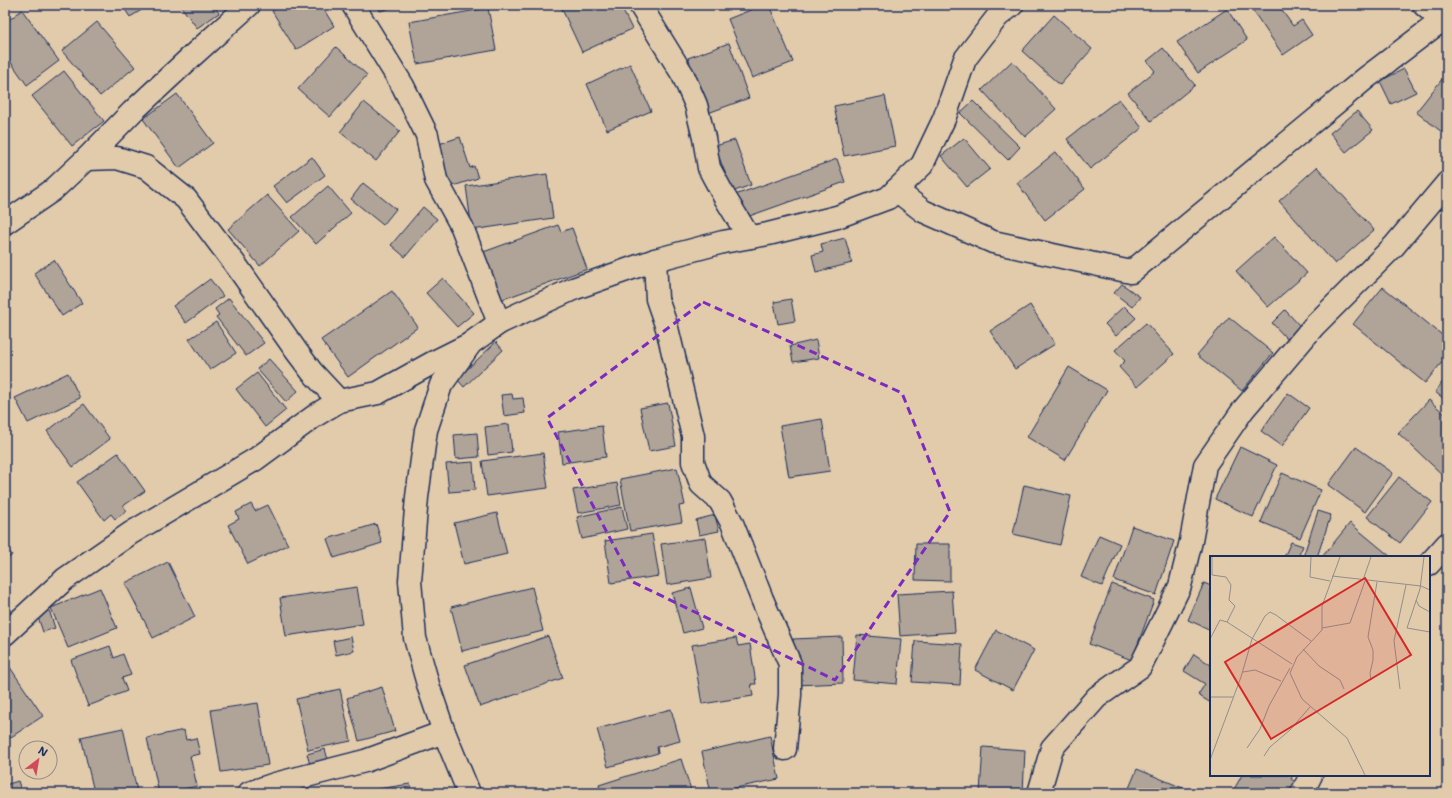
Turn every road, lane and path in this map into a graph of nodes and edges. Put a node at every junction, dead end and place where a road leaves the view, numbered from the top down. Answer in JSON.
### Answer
{"nodes":[{"id":1,"x":249,"y":5,"type":"edge"},
{"id":2,"x":640,"y":5,"type":"edge"},
{"id":3,"x":1012,"y":5,"type":"edge"},
{"id":4,"x":357,"y":8,"type":"edge"},
{"id":5,"x":1434,"y":13,"type":"edge"},
{"id":6,"x":86,"y":159,"type":"junction"},
{"id":7,"x":1447,"y":183,"type":"edge"},
{"id":8,"x":896,"y":190,"type":"junction"},
{"id":9,"x":5,"y":223,"type":"edge"},
{"id":10,"x":749,"y":237,"type":"junction"},
{"id":11,"x":654,"y":260,"type":"junction"},
{"id":12,"x":499,"y":323,"type":"junction"},
{"id":13,"x":471,"y":344,"type":"junction"},
{"id":14,"x":339,"y":401,"type":"junction"},
{"id":15,"x":1447,"y":544,"type":"edge"},
{"id":16,"x":1430,"y":563,"type":"edge"},
{"id":17,"x":5,"y":634,"type":"edge"},
{"id":18,"x":444,"y":732,"type":"junction"},
{"id":19,"x":785,"y":749,"type":"dead end"},
{"id":20,"x":1310,"y":776,"type":"edge"},
{"id":21,"x":249,"y":793,"type":"edge"},
{"id":22,"x":469,"y":793,"type":"edge"},
{"id":23,"x":1039,"y":793,"type":"edge"},
{"id":24,"x":1302,"y":793,"type":"edge"}],
"edges":[{"from":1,"to":6,"type":"street"},
{"from":2,"to":10,"type":"street"},
{"from":3,"to":8,"type":"street"},
{"from":4,"to":12,"type":"street"},
{"from":5,"to":8,"type":"street"},
{"from":6,"to":9,"type":"street"},
{"from":6,"to":14,"type":"street"},
{"from":7,"to":23,"type":"street"},
{"from":8,"to":10,"type":"street"},
{"from":10,"to":11,"type":"street"},
{"from":11,"to":12,"type":"street"},
{"from":11,"to":19,"type":"street"},
{"from":12,"to":13,"type":"street"},
{"from":13,"to":14,"type":"street"},
{"from":13,"to":18,"type":"street"},
{"from":14,"to":17,"type":"street"},
{"from":15,"to":16,"type":"street"},
{"from":18,"to":21,"type":"street"},
{"from":18,"to":22,"type":"street"},
{"from":20,"to":24,"type":"street"}]}
